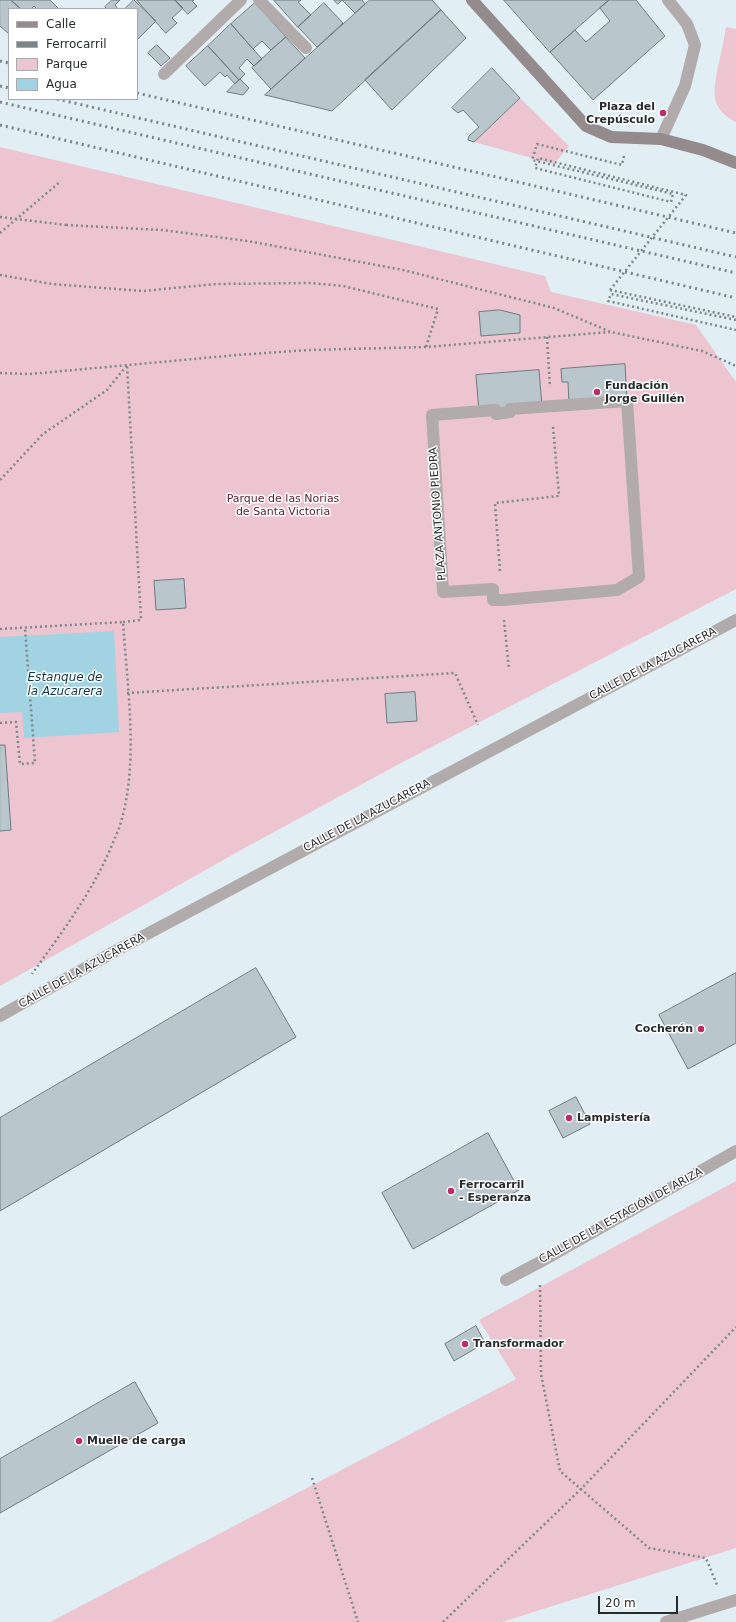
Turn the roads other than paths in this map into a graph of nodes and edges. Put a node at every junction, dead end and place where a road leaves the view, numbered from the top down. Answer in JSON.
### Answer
{"nodes":[{"id":1,"x":242,"y":0,"type":"edge"},
{"id":2,"x":259,"y":0,"type":"edge"},
{"id":3,"x":472,"y":0,"type":"edge"},
{"id":4,"x":668,"y":0,"type":"edge"},
{"id":5,"x":306,"y":48,"type":"dead end"},
{"id":6,"x":164,"y":74,"type":"dead end"},
{"id":7,"x":661,"y":139,"type":"junction"},
{"id":8,"x":736,"y":163,"type":"edge"},
{"id":9,"x":552,"y":406,"type":"joint"},
{"id":10,"x":736,"y":620,"type":"edge"},
{"id":11,"x":0,"y":1016,"type":"edge"},
{"id":12,"x":736,"y":1151,"type":"edge"},
{"id":13,"x":506,"y":1280,"type":"dead end"},
{"id":14,"x":730,"y":1602,"type":"edge"},
{"id":15,"x":666,"y":1622,"type":"edge"}],
"edges":[{"from":1,"to":6,"type":"street"},
{"from":2,"to":5,"type":"street"},
{"from":3,"to":7,"type":"street"},
{"from":4,"to":7,"type":"street"},
{"from":7,"to":8,"type":"street"},
{"from":9,"to":9,"type":"street","name":"PLAZA ANTONIO PIEDRA"},
{"from":10,"to":11,"type":"street","name":"CALLE DE LA AZUCARERA"},
{"from":12,"to":13,"type":"street","name":"CALLE DE LA ESTACIÓN DE ARIZA"},
{"from":14,"to":15,"type":"street"}]}
